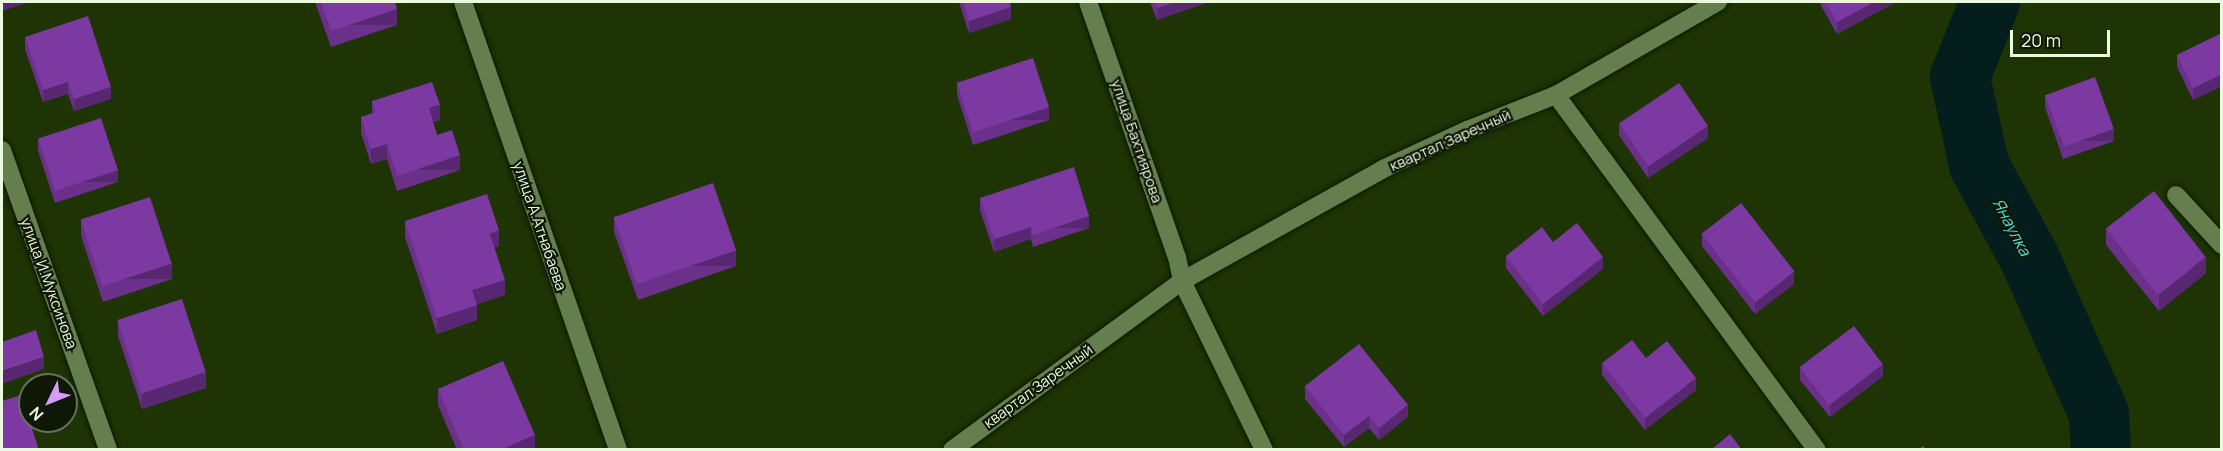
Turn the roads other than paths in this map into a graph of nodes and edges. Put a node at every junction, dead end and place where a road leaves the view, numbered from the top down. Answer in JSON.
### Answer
{"nodes":[{"id":1,"x":463,"y":2,"type":"edge"},
{"id":2,"x":1088,"y":2,"type":"edge"},
{"id":3,"x":1718,"y":2,"type":"edge"},
{"id":4,"x":1556,"y":95,"type":"junction"},
{"id":5,"x":2,"y":150,"type":"edge"},
{"id":6,"x":2176,"y":195,"type":"dead end"},
{"id":7,"x":2222,"y":245,"type":"edge"},
{"id":8,"x":1182,"y":281,"type":"junction"},
{"id":9,"x":108,"y":450,"type":"edge"},
{"id":10,"x":618,"y":450,"type":"edge"},
{"id":11,"x":952,"y":450,"type":"edge"},
{"id":12,"x":1264,"y":450,"type":"edge"},
{"id":13,"x":1817,"y":450,"type":"edge"}],
"edges":[{"from":1,"to":10,"type":"street","name":"улица А.Атнабаева"},
{"from":2,"to":8,"type":"street","name":"улица Бахтиярова"},
{"from":3,"to":4,"type":"street","name":"квартал Заречный"},
{"from":4,"to":8,"type":"street","name":"квартал Заречный"},
{"from":4,"to":13,"type":"street"},
{"from":5,"to":9,"type":"street","name":"улица И.Муксинова"},
{"from":6,"to":7,"type":"street"},
{"from":8,"to":11,"type":"street","name":"квартал Заречный"},
{"from":8,"to":12,"type":"street"}]}
